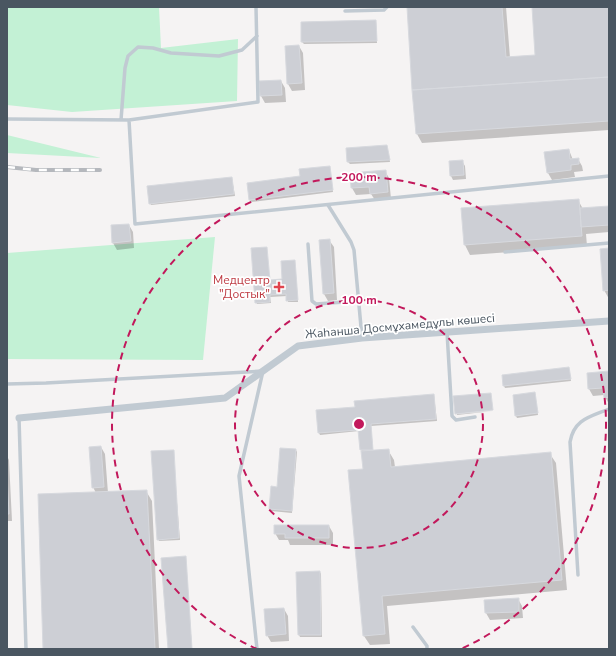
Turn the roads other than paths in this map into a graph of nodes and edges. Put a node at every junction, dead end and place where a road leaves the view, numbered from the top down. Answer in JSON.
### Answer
{"nodes":[{"id":1,"x":256,"y":7,"type":"edge"},
{"id":2,"x":388,"y":7,"type":"edge"},
{"id":3,"x":345,"y":11,"type":"dead end"},
{"id":4,"x":257,"y":36,"type":"junction"},
{"id":5,"x":7,"y":119,"type":"edge"},
{"id":6,"x":121,"y":120,"type":"junction"},
{"id":7,"x":129,"y":120,"type":"junction"},
{"id":8,"x":609,"y":176,"type":"edge"},
{"id":9,"x":328,"y":205,"type":"junction"},
{"id":10,"x":609,"y":243,"type":"edge"},
{"id":11,"x":308,"y":244,"type":"dead end"},
{"id":12,"x":505,"y":252,"type":"dead end"},
{"id":13,"x":359,"y":301,"type":"junction"},
{"id":14,"x":609,"y":321,"type":"edge"},
{"id":15,"x":447,"y":332,"type":"junction"},
{"id":16,"x":362,"y":338,"type":"junction"},
{"id":17,"x":263,"y":371,"type":"junction"},
{"id":18,"x":7,"y":384,"type":"edge"},
{"id":19,"x":609,"y":409,"type":"edge"},
{"id":20,"x":475,"y":417,"type":"dead end"},
{"id":21,"x":19,"y":418,"type":"joint"},
{"id":22,"x":578,"y":575,"type":"dead end"},
{"id":23,"x":413,"y":628,"type":"dead end"},
{"id":24,"x":26,"y":649,"type":"edge"},
{"id":25,"x":257,"y":649,"type":"edge"},
{"id":26,"x":427,"y":649,"type":"edge"}],
"edges":[{"from":1,"to":4,"type":"lane"},
{"from":2,"to":3,"type":"lane"},
{"from":4,"to":6,"type":"lane"},
{"from":4,"to":7,"type":"lane"},
{"from":5,"to":6,"type":"lane"},
{"from":6,"to":7,"type":"lane"},
{"from":7,"to":9,"type":"lane"},
{"from":8,"to":9,"type":"lane"},
{"from":9,"to":13,"type":"lane"},
{"from":10,"to":12,"type":"lane"},
{"from":11,"to":13,"type":"lane"},
{"from":13,"to":16,"type":"lane"},
{"from":14,"to":15,"type":"street","name":"Жаһанша Досмұхамедұлы көшесі"},
{"from":15,"to":16,"type":"street","name":"Жаһанша Досмұхамедұлы көшесі"},
{"from":15,"to":20,"type":"lane"},
{"from":16,"to":17,"type":"street","name":"Жаһанша Досмұхамедұлы көшесі"},
{"from":17,"to":18,"type":"lane"},
{"from":17,"to":21,"type":"street","name":"Жаһанша Досмұхамедұлы көшесі"},
{"from":17,"to":25,"type":"lane"},
{"from":19,"to":22,"type":"lane"},
{"from":21,"to":24,"type":"lane"},
{"from":23,"to":26,"type":"lane"}]}
